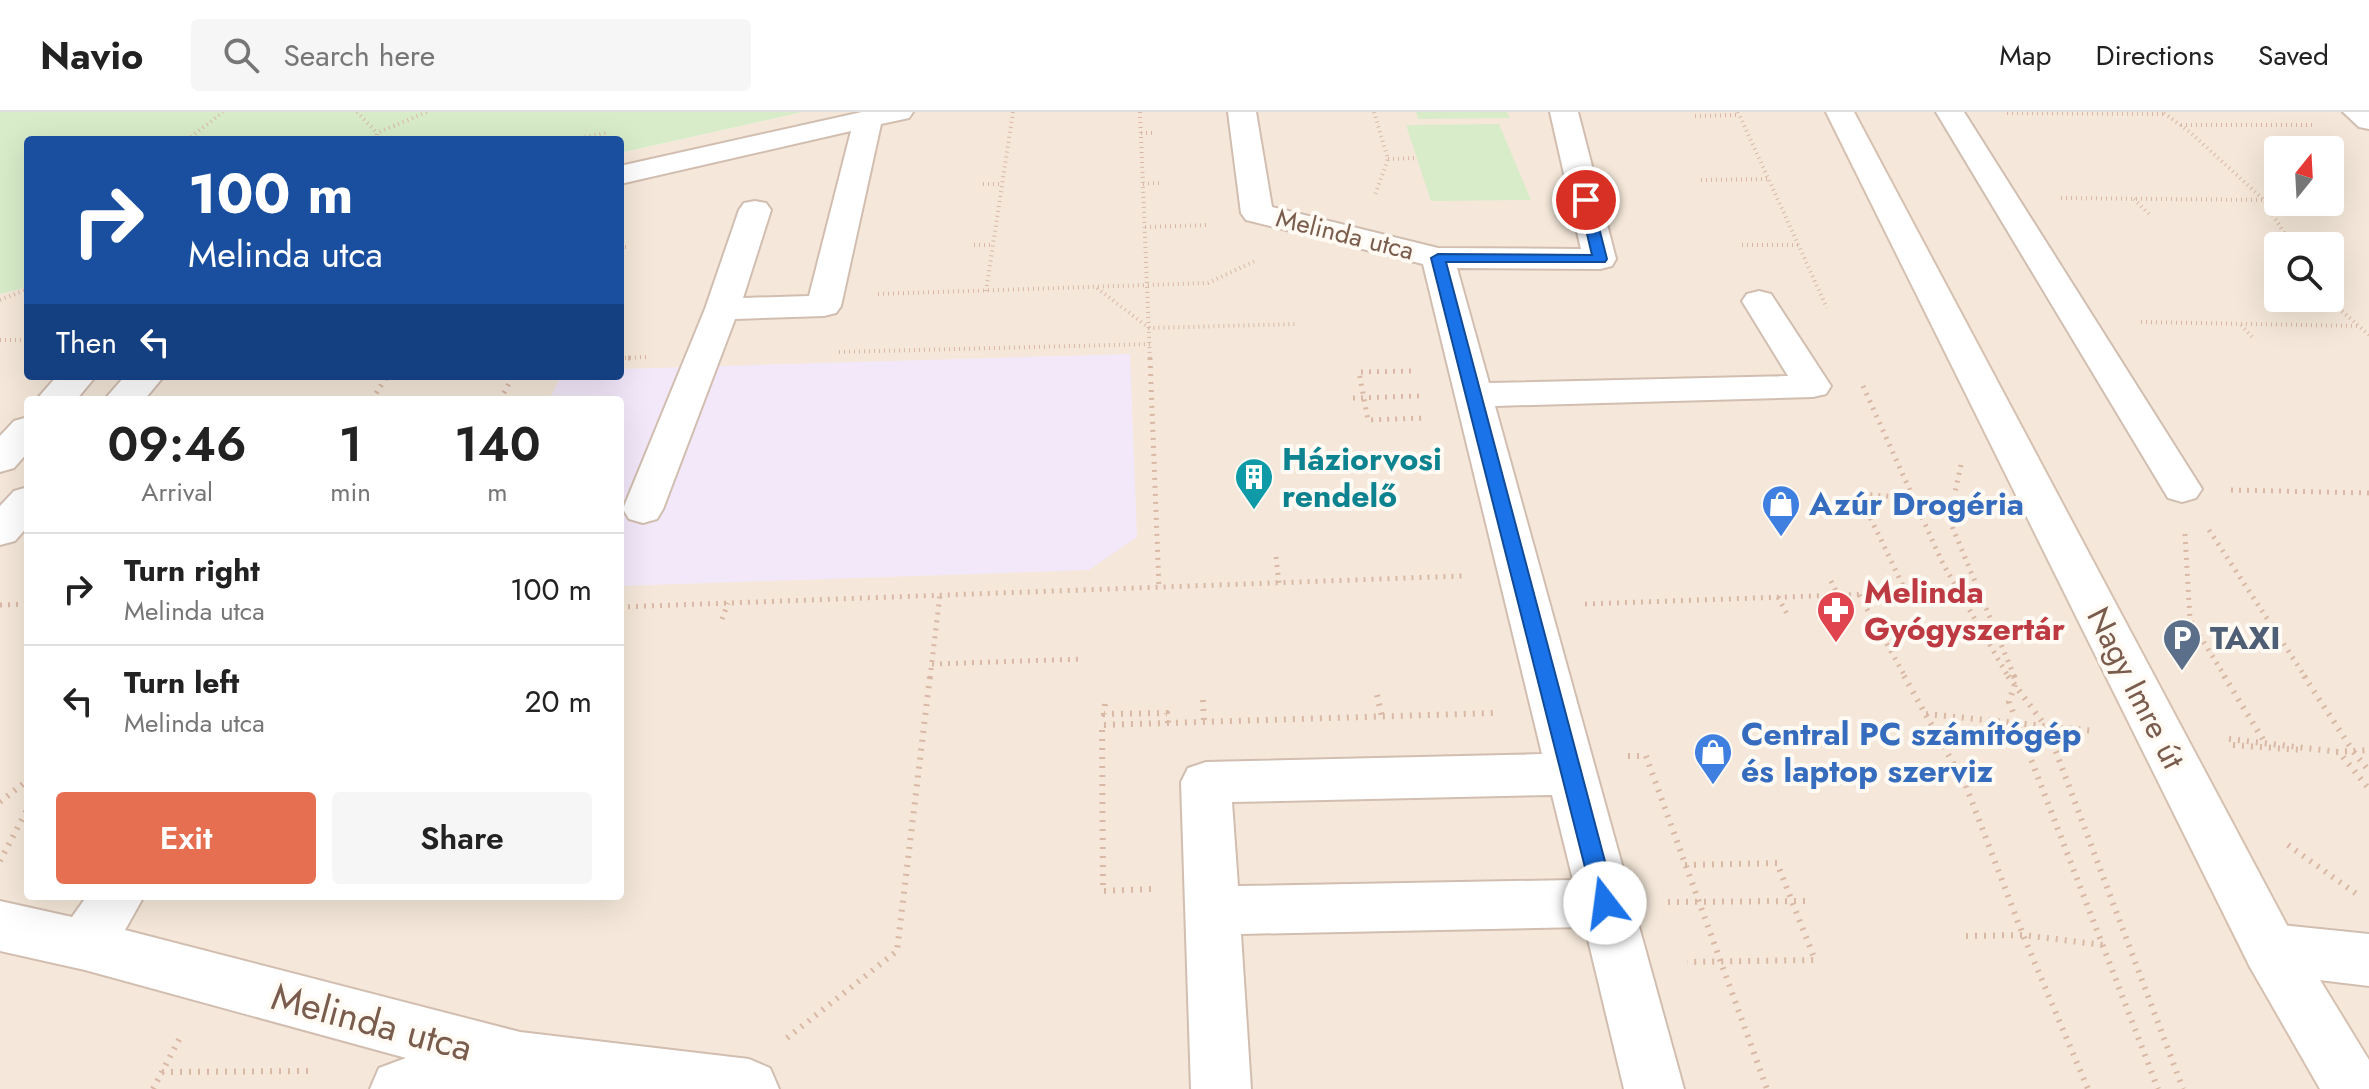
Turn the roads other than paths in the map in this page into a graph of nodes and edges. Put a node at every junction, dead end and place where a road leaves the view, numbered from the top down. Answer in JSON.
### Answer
{"nodes":[{"id":1,"x":899,"y":112,"type":"edge"},
{"id":2,"x":1242,"y":112,"type":"edge"},
{"id":3,"x":1564,"y":112,"type":"edge"},
{"id":4,"x":1840,"y":112,"type":"edge"},
{"id":5,"x":1950,"y":112,"type":"edge"},
{"id":6,"x":2357,"y":112,"type":"edge"},
{"id":7,"x":868,"y":119,"type":"junction"},
{"id":8,"x":2369,"y":121,"type":"edge"},
{"id":9,"x":624,"y":174,"type":"edge"},
{"id":10,"x":755,"y":210,"type":"dead end"},
{"id":11,"x":1438,"y":258,"type":"junction"},
{"id":12,"x":1759,"y":301,"type":"dead end"},
{"id":13,"x":722,"y":309,"type":"junction"},
{"id":14,"x":74,"y":380,"type":"edge"},
{"id":15,"x":142,"y":380,"type":"edge"},
{"id":16,"x":1472,"y":394,"type":"junction"},
{"id":17,"x":59,"y":396,"type":"edge"},
{"id":18,"x":127,"y":396,"type":"edge"},
{"id":19,"x":24,"y":433,"type":"edge"},
{"id":20,"x":0,"y":459,"type":"edge"},
{"id":21,"x":2182,"y":489,"type":"road end"},
{"id":22,"x":24,"y":505,"type":"edge"},
{"id":23,"x":643,"y":509,"type":"dead end"},
{"id":24,"x":0,"y":531,"type":"edge"},
{"id":25,"x":1572,"y":774,"type":"junction"},
{"id":26,"x":114,"y":900,"type":"edge"},
{"id":27,"x":1605,"y":903,"type":"junction"},
{"id":28,"x":1212,"y":910,"type":"junction"},
{"id":29,"x":0,"y":926,"type":"edge"},
{"id":30,"x":85,"y":945,"type":"junction"},
{"id":31,"x":2270,"y":949,"type":"junction"},
{"id":32,"x":2369,"y":960,"type":"edge"},
{"id":33,"x":520,"y":1061,"type":"junction"},
{"id":34,"x":738,"y":1087,"type":"edge"},
{"id":35,"x":400,"y":1089,"type":"edge"},
{"id":36,"x":1221,"y":1089,"type":"edge"},
{"id":37,"x":1654,"y":1089,"type":"edge"},
{"id":38,"x":2353,"y":1089,"type":"edge"}],
"edges":[{"from":1,"to":7,"type":"street"},
{"from":2,"to":11,"type":"street","name":"Melinda utca"},
{"from":3,"to":11,"type":"street","name":"Melinda utca"},
{"from":4,"to":31,"type":"street","name":"Nagy Imre út"},
{"from":5,"to":21,"type":"street"},
{"from":6,"to":8,"type":"street"},
{"from":7,"to":9,"type":"street"},
{"from":7,"to":13,"type":"street"},
{"from":10,"to":13,"type":"street"},
{"from":11,"to":16,"type":"street","name":"Melinda utca"},
{"from":12,"to":16,"type":"street"},
{"from":13,"to":23,"type":"street"},
{"from":14,"to":17,"type":"street"},
{"from":15,"to":18,"type":"street"},
{"from":16,"to":25,"type":"street","name":"Melinda utca"},
{"from":19,"to":20,"type":"street"},
{"from":22,"to":24,"type":"street"},
{"from":25,"to":27,"type":"street","name":"Melinda utca"},
{"from":25,"to":28,"type":"street"},
{"from":26,"to":30,"type":"street"},
{"from":27,"to":28,"type":"street"},
{"from":27,"to":37,"type":"street","name":"Melinda utca"},
{"from":28,"to":36,"type":"street"},
{"from":29,"to":30,"type":"street","name":"Melinda utca"},
{"from":30,"to":33,"type":"street","name":"Melinda utca"},
{"from":31,"to":32,"type":"street"},
{"from":31,"to":38,"type":"street","name":"Nagy Imre út"},
{"from":33,"to":34,"type":"street","name":"Melinda utca"},
{"from":33,"to":35,"type":"street"}]}
